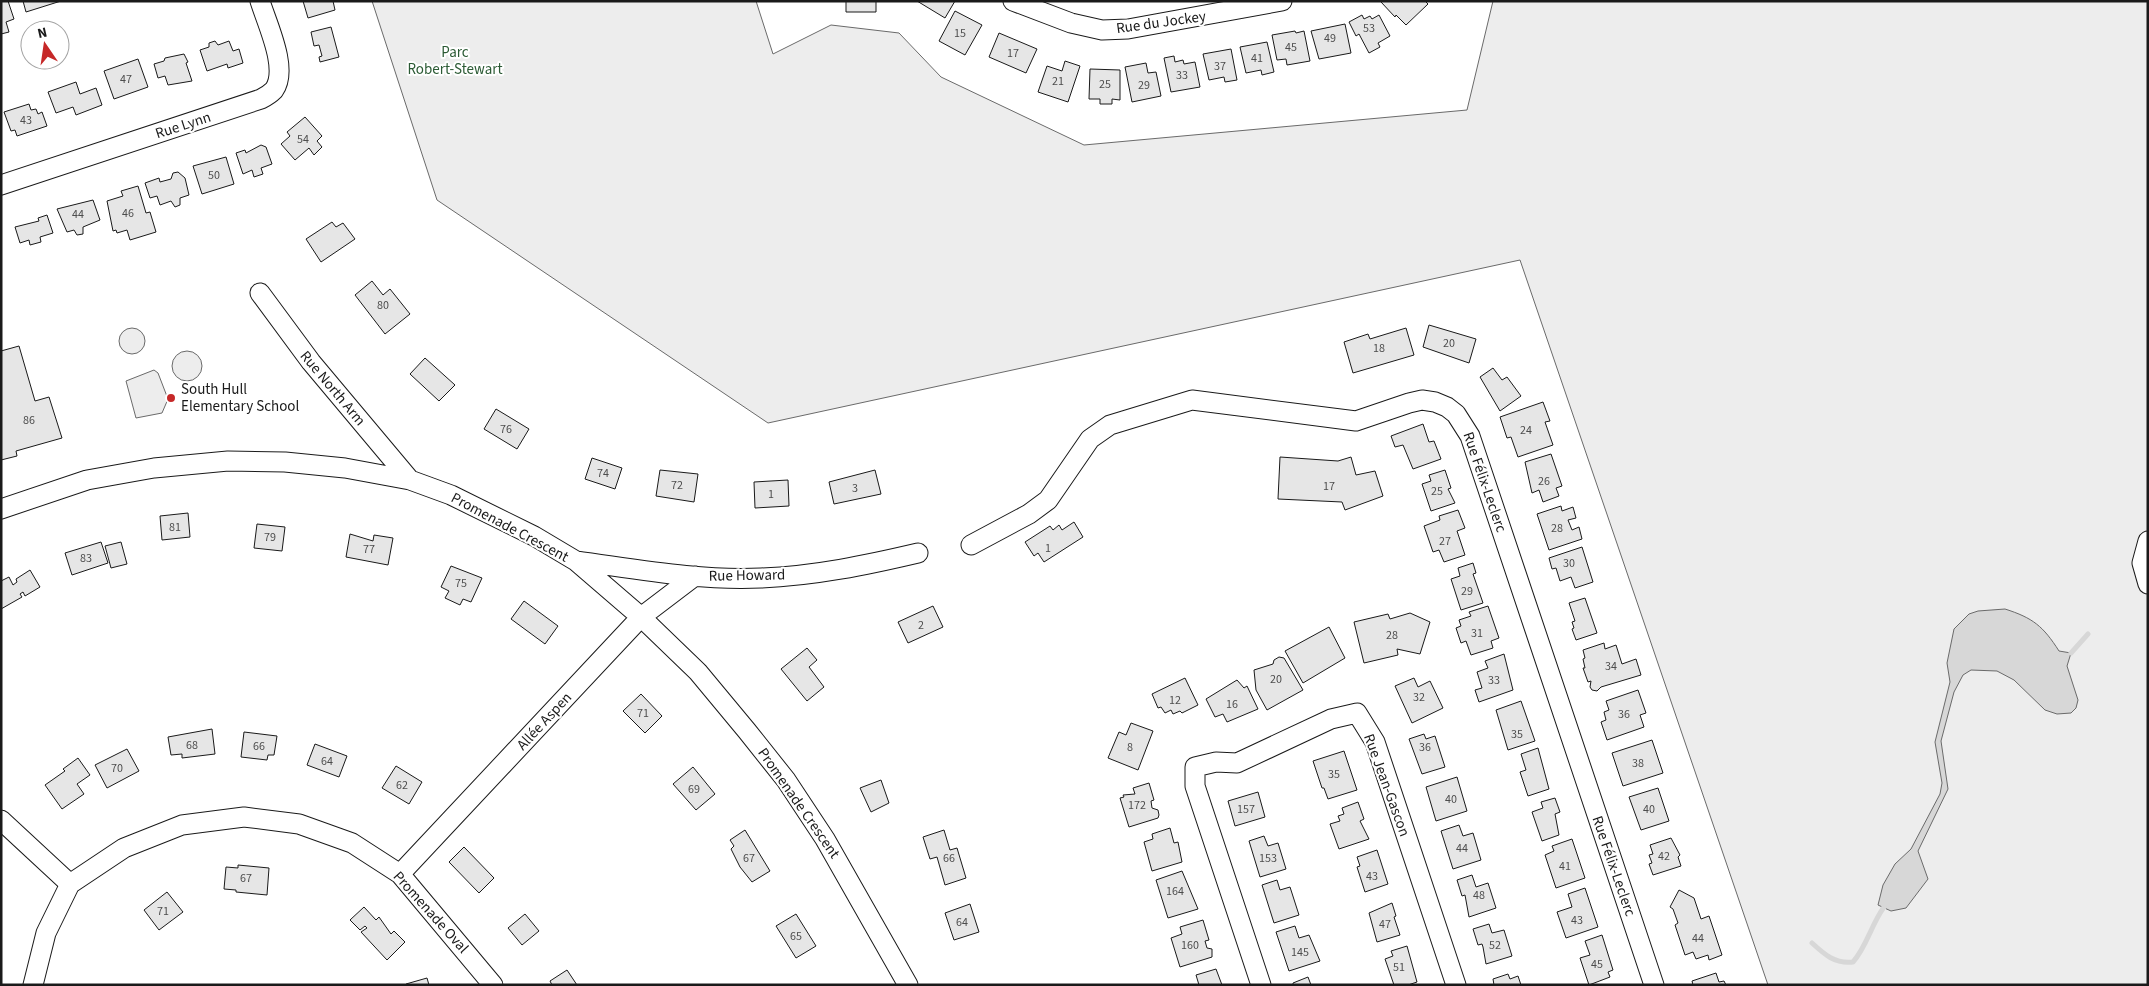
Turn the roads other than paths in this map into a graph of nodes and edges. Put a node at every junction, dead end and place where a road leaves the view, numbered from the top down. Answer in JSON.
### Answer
{"nodes":[{"id":1,"x":260,"y":1,"type":"edge"},
{"id":2,"x":1013,"y":1,"type":"edge"},
{"id":3,"x":1282,"y":1,"type":"edge"},
{"id":4,"x":1,"y":185,"type":"edge"},
{"id":5,"x":260,"y":293,"type":"dead end"},
{"id":6,"x":410,"y":480,"type":"junction"},
{"id":7,"x":1,"y":509,"type":"edge"},
{"id":8,"x":2148,"y":541,"type":"edge"},
{"id":9,"x":971,"y":545,"type":"dead end"},
{"id":10,"x":918,"y":553,"type":"dead end"},
{"id":11,"x":576,"y":561,"type":"junction"},
{"id":12,"x":695,"y":576,"type":"junction"},
{"id":13,"x":2148,"y":584,"type":"edge"},
{"id":14,"x":641,"y":617,"type":"junction"},
{"id":15,"x":1,"y":820,"type":"edge"},
{"id":16,"x":400,"y":874,"type":"junction"},
{"id":17,"x":70,"y":884,"type":"junction"},
{"id":18,"x":33,"y":985,"type":"edge"},
{"id":19,"x":493,"y":985,"type":"edge"},
{"id":20,"x":908,"y":985,"type":"edge"},
{"id":21,"x":1261,"y":985,"type":"edge"},
{"id":22,"x":1456,"y":985,"type":"edge"},
{"id":23,"x":1654,"y":985,"type":"edge"}],
"edges":[{"from":1,"to":4,"type":"street","name":"Rue Lynn"},
{"from":2,"to":3,"type":"street","name":"Rue du Jockey"},
{"from":5,"to":6,"type":"street","name":"Rue North Arm"},
{"from":6,"to":7,"type":"street","name":"Promenade Crescent"},
{"from":6,"to":11,"type":"street","name":"Promenade Crescent"},
{"from":8,"to":13,"type":"street"},
{"from":9,"to":23,"type":"street","name":"Rue Félix-Leclerc"},
{"from":10,"to":12,"type":"street","name":"Rue Howard"},
{"from":11,"to":12,"type":"street","name":"Rue Howard"},
{"from":11,"to":14,"type":"street","name":"Promenade Crescent"},
{"from":12,"to":14,"type":"street","name":"Allée Aspen"},
{"from":14,"to":16,"type":"street","name":"Allée Aspen"},
{"from":14,"to":20,"type":"street","name":"Promenade Crescent"},
{"from":15,"to":17,"type":"street"},
{"from":16,"to":17,"type":"street","name":"Promenade Oval"},
{"from":16,"to":19,"type":"street","name":"Promenade Oval"},
{"from":17,"to":18,"type":"street"},
{"from":21,"to":22,"type":"street","name":"Rue Jean-Gascon"}]}
